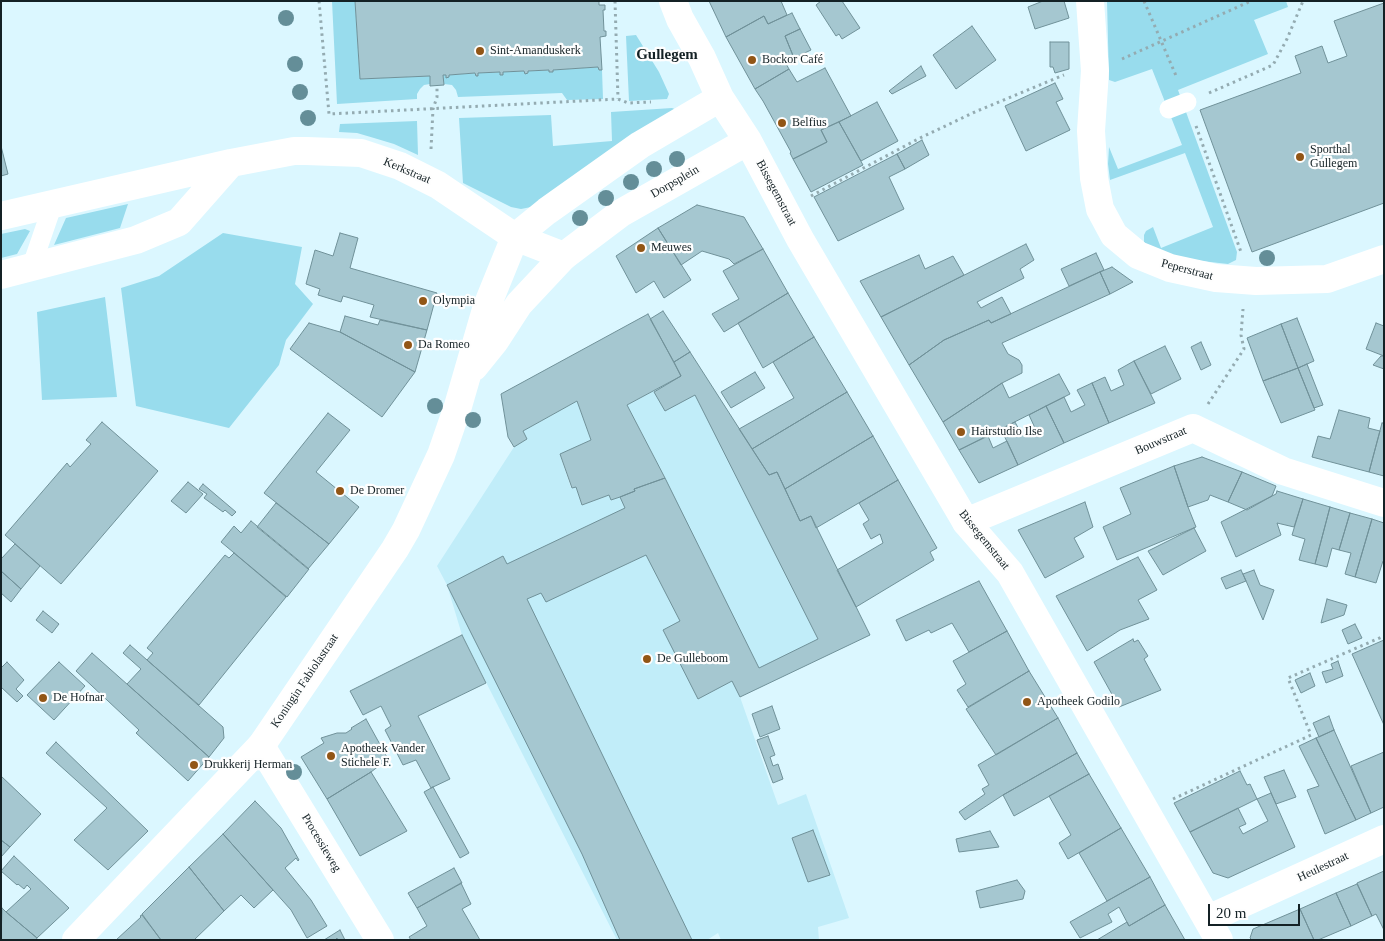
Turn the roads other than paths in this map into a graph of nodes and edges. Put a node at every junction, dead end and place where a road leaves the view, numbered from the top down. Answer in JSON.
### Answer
{"nodes":[{"id":1,"x":673,"y":1,"type":"edge"},
{"id":2,"x":1090,"y":1,"type":"edge"},
{"id":3,"x":720,"y":98,"type":"junction"},
{"id":4,"x":1187,"y":102,"type":"road end"},
{"id":5,"x":1169,"y":109,"type":"dead end"},
{"id":6,"x":748,"y":141,"type":"junction"},
{"id":7,"x":231,"y":163,"type":"junction"},
{"id":8,"x":53,"y":204,"type":"junction"},
{"id":9,"x":1,"y":216,"type":"edge"},
{"id":10,"x":515,"y":236,"type":"junction"},
{"id":11,"x":564,"y":256,"type":"junction"},
{"id":12,"x":1384,"y":260,"type":"edge"},
{"id":13,"x":31,"y":268,"type":"junction"},
{"id":14,"x":1,"y":275,"type":"edge"},
{"id":15,"x":466,"y":376,"type":"junction"},
{"id":16,"x":1384,"y":503,"type":"edge"},
{"id":17,"x":966,"y":522,"type":"junction"},
{"id":18,"x":261,"y":746,"type":"junction"},
{"id":19,"x":1384,"y":839,"type":"edge"},
{"id":20,"x":1213,"y":929,"type":"edge"},
{"id":21,"x":76,"y":940,"type":"edge"},
{"id":22,"x":380,"y":940,"type":"edge"}],
"edges":[{"from":1,"to":3,"type":"street"},
{"from":2,"to":12,"type":"street","name":"Peperstraat"},
{"from":3,"to":6,"type":"street"},
{"from":3,"to":10,"type":"street"},
{"from":4,"to":5,"type":"lane"},
{"from":6,"to":11,"type":"street","name":"Dorpsplein"},
{"from":6,"to":17,"type":"street","name":"Bissegemstraat"},
{"from":7,"to":8,"type":"street","name":"Kerkstraat"},
{"from":7,"to":10,"type":"street","name":"Kerkstraat"},
{"from":7,"to":13,"type":"street"},
{"from":8,"to":9,"type":"street","name":"Kerkstraat"},
{"from":8,"to":13,"type":"lane"},
{"from":10,"to":11,"type":"street","name":"Kerkstraat"},
{"from":10,"to":15,"type":"street","name":"Koningin Fabiolastraat"},
{"from":11,"to":15,"type":"street","name":"Koningin Fabiolastraat"},
{"from":13,"to":14,"type":"street"},
{"from":15,"to":18,"type":"street","name":"Koningin Fabiolastraat"},
{"from":16,"to":17,"type":"street","name":"Bouwstraat"},
{"from":17,"to":20,"type":"street","name":"Bissegemstraat"},
{"from":18,"to":21,"type":"street","name":"Koningin Fabiolastraat"},
{"from":18,"to":22,"type":"street","name":"Processieweg"},
{"from":19,"to":20,"type":"street","name":"Heulestraat"}]}
